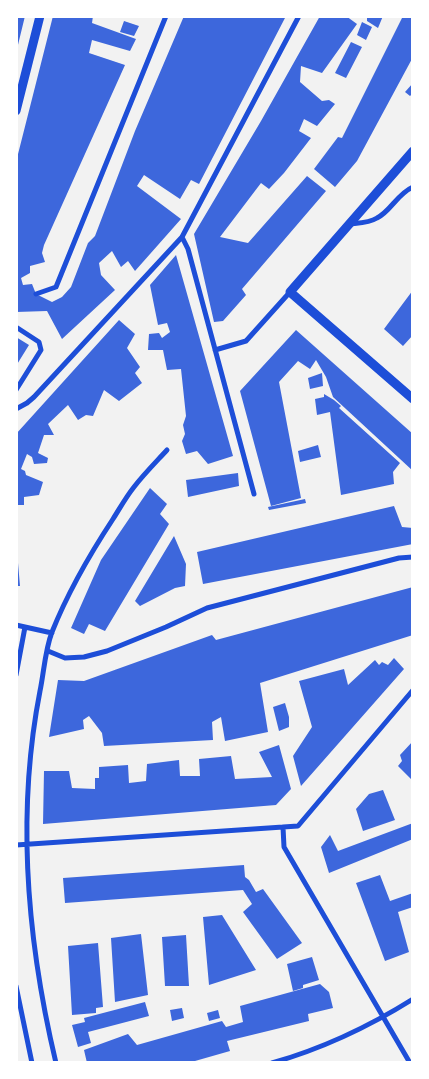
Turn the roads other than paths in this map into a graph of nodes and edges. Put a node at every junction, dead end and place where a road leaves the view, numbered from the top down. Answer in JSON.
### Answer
{"nodes":[{"id":1,"x":40,"y":16,"type":"edge"},
{"id":2,"x":166,"y":16,"type":"edge"},
{"id":3,"x":299,"y":16,"type":"edge"},
{"id":4,"x":16,"y":112,"type":"edge"},
{"id":5,"x":413,"y":151,"type":"edge"},
{"id":6,"x":413,"y":187,"type":"edge"},
{"id":7,"x":349,"y":224,"type":"junction"},
{"id":8,"x":182,"y":237,"type":"junction"},
{"id":9,"x":290,"y":292,"type":"junction"},
{"id":10,"x":36,"y":294,"type":"dead end"},
{"id":11,"x":16,"y":328,"type":"edge"},
{"id":12,"x":215,"y":350,"type":"junction"},
{"id":13,"x":16,"y":390,"type":"edge"},
{"id":14,"x":413,"y":399,"type":"edge"},
{"id":15,"x":16,"y":409,"type":"edge"},
{"id":16,"x":167,"y":450,"type":"dead end"},
{"id":17,"x":254,"y":494,"type":"dead end"},
{"id":18,"x":413,"y":557,"type":"edge"},
{"id":19,"x":16,"y":625,"type":"edge"},
{"id":20,"x":25,"y":627,"type":"junction"},
{"id":21,"x":52,"y":633,"type":"junction"},
{"id":22,"x":48,"y":651,"type":"junction"},
{"id":23,"x":16,"y":675,"type":"edge"},
{"id":24,"x":413,"y":690,"type":"edge"},
{"id":25,"x":283,"y":827,"type":"junction"},
{"id":26,"x":16,"y":845,"type":"edge"},
{"id":27,"x":26,"y":845,"type":"junction"},
{"id":28,"x":16,"y":986,"type":"edge"},
{"id":29,"x":413,"y":999,"type":"edge"},
{"id":30,"x":382,"y":1018,"type":"junction"},
{"id":31,"x":32,"y":1063,"type":"edge"},
{"id":32,"x":56,"y":1063,"type":"edge"},
{"id":33,"x":272,"y":1063,"type":"edge"},
{"id":34,"x":410,"y":1063,"type":"edge"}],
"edges":[{"from":1,"to":4,"type":"street"},
{"from":2,"to":10,"type":"street"},
{"from":3,"to":8,"type":"street"},
{"from":5,"to":7,"type":"street"},
{"from":6,"to":7,"type":"street"},
{"from":7,"to":9,"type":"street"},
{"from":8,"to":12,"type":"street"},
{"from":8,"to":15,"type":"street"},
{"from":9,"to":12,"type":"street"},
{"from":9,"to":14,"type":"street"},
{"from":11,"to":13,"type":"street"},
{"from":12,"to":17,"type":"street"},
{"from":16,"to":21,"type":"street"},
{"from":18,"to":22,"type":"street"},
{"from":19,"to":20,"type":"street"},
{"from":20,"to":21,"type":"street"},
{"from":20,"to":23,"type":"street"},
{"from":21,"to":22,"type":"street"},
{"from":22,"to":27,"type":"street"},
{"from":24,"to":25,"type":"street"},
{"from":25,"to":27,"type":"street"},
{"from":25,"to":30,"type":"street"},
{"from":26,"to":27,"type":"street"},
{"from":27,"to":32,"type":"street"},
{"from":28,"to":31,"type":"street"},
{"from":29,"to":30,"type":"street"},
{"from":30,"to":33,"type":"street"},
{"from":30,"to":34,"type":"street"}]}
